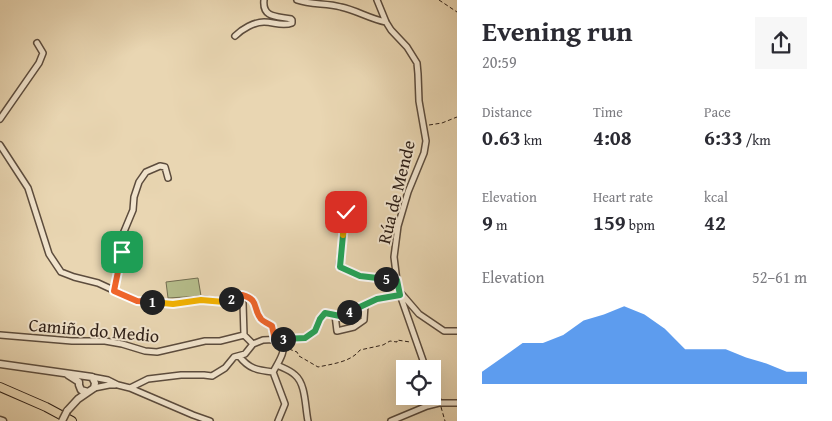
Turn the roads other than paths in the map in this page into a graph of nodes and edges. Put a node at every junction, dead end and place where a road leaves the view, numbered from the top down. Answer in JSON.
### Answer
{"nodes":[{"id":1,"x":264,"y":0,"type":"edge"},
{"id":2,"x":297,"y":0,"type":"edge"},
{"id":3,"x":377,"y":0,"type":"edge"},
{"id":4,"x":386,"y":22,"type":"junction"},
{"id":5,"x":235,"y":36,"type":"dead end"},
{"id":6,"x":37,"y":43,"type":"dead end"},
{"id":7,"x":0,"y":119,"type":"edge"},
{"id":8,"x":0,"y":145,"type":"edge"},
{"id":9,"x":168,"y":178,"type":"dead end"},
{"id":10,"x":361,"y":199,"type":"dead end"},
{"id":11,"x":397,"y":280,"type":"junction"},
{"id":12,"x":398,"y":289,"type":"junction"},
{"id":13,"x":114,"y":291,"type":"junction"},
{"id":14,"x":400,"y":295,"type":"junction"},
{"id":15,"x":239,"y":298,"type":"junction"},
{"id":16,"x":366,"y":305,"type":"junction"},
{"id":17,"x":335,"y":315,"type":"junction"},
{"id":18,"x":457,"y":331,"type":"edge"},
{"id":19,"x":0,"y":334,"type":"edge"},
{"id":20,"x":244,"y":335,"type":"junction"},
{"id":21,"x":283,"y":339,"type":"junction"},
{"id":22,"x":275,"y":340,"type":"junction"},
{"id":23,"x":253,"y":344,"type":"junction"},
{"id":24,"x":239,"y":356,"type":"junction"},
{"id":25,"x":423,"y":360,"type":"edge"},
{"id":26,"x":0,"y":364,"type":"edge"},
{"id":27,"x":276,"y":366,"type":"junction"},
{"id":28,"x":273,"y":372,"type":"junction"},
{"id":29,"x":65,"y":373,"type":"junction"},
{"id":30,"x":88,"y":376,"type":"junction"},
{"id":31,"x":79,"y":384,"type":"junction"},
{"id":32,"x":118,"y":385,"type":"junction"},
{"id":33,"x":0,"y":387,"type":"edge"},
{"id":34,"x":130,"y":388,"type":"junction"},
{"id":35,"x":91,"y":390,"type":"junction"},
{"id":36,"x":441,"y":403,"type":"edge"},
{"id":37,"x":457,"y":404,"type":"edge"},
{"id":38,"x":431,"y":405,"type":"edge"},
{"id":39,"x":67,"y":411,"type":"junction"},
{"id":40,"x":62,"y":421,"type":"edge"},
{"id":41,"x":72,"y":421,"type":"edge"},
{"id":42,"x":210,"y":421,"type":"edge"},
{"id":43,"x":278,"y":421,"type":"edge"},
{"id":44,"x":308,"y":421,"type":"edge"},
{"id":45,"x":392,"y":421,"type":"edge"}],
"edges":[{"from":1,"to":5,"type":"street"},
{"from":2,"to":4,"type":"street"},
{"from":3,"to":4,"type":"street","name":"Rúa de Mende"},
{"from":4,"to":11,"type":"street","name":"Rúa de Mende"},
{"from":6,"to":7,"type":"street"},
{"from":8,"to":13,"type":"street"},
{"from":9,"to":13,"type":"street"},
{"from":10,"to":11,"type":"street"},
{"from":11,"to":12,"type":"street","name":"Rúa de Mende"},
{"from":12,"to":14,"type":"street","name":"Rúa de Mende"},
{"from":12,"to":18,"type":"street"},
{"from":13,"to":15,"type":"street"},
{"from":14,"to":16,"type":"street"},
{"from":14,"to":25,"type":"street","name":"Rúa de Mende"},
{"from":15,"to":20,"type":"street"},
{"from":15,"to":22,"type":"street"},
{"from":16,"to":17,"type":"street"},
{"from":16,"to":17,"type":"street"},
{"from":17,"to":21,"type":"street"},
{"from":19,"to":20,"type":"street","name":"Camiño do Medio"},
{"from":20,"to":23,"type":"street"},
{"from":21,"to":22,"type":"street"},
{"from":21,"to":27,"type":"street"},
{"from":22,"to":23,"type":"street"},
{"from":23,"to":24,"type":"street"},
{"from":24,"to":28,"type":"street"},
{"from":24,"to":34,"type":"street"},
{"from":26,"to":29,"type":"street"},
{"from":27,"to":28,"type":"street"},
{"from":27,"to":44,"type":"street"},
{"from":28,"to":43,"type":"street"},
{"from":29,"to":30,"type":"street"},
{"from":29,"to":31,"type":"street"},
{"from":30,"to":31,"type":"street"},
{"from":30,"to":32,"type":"street"},
{"from":30,"to":35,"type":"street"},
{"from":31,"to":35,"type":"street"},
{"from":31,"to":39,"type":"street"},
{"from":32,"to":34,"type":"street"},
{"from":32,"to":35,"type":"street"},
{"from":33,"to":41,"type":"highway"},
{"from":34,"to":42,"type":"street"},
{"from":35,"to":39,"type":"street"},
{"from":36,"to":37,"type":"street"},
{"from":38,"to":45,"type":"street"},
{"from":39,"to":40,"type":"street","bridge":true}]}
